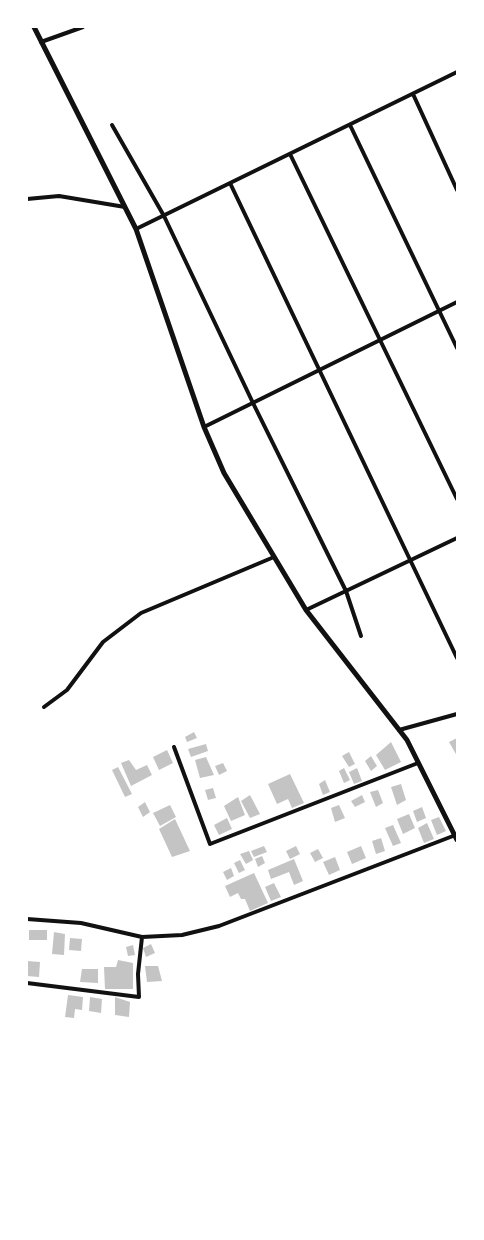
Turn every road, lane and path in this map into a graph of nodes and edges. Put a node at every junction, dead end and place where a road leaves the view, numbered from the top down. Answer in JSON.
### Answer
{"nodes":[{"id":1,"x":34,"y":27,"type":"edge"},
{"id":2,"x":83,"y":27,"type":"edge"},
{"id":3,"x":41,"y":42,"type":"junction"},
{"id":4,"x":457,"y":72,"type":"edge"},
{"id":5,"x":413,"y":94,"type":"junction"},
{"id":6,"x":112,"y":125,"type":"dead end"},
{"id":7,"x":350,"y":125,"type":"junction"},
{"id":8,"x":290,"y":154,"type":"junction"},
{"id":9,"x":230,"y":183,"type":"junction"},
{"id":10,"x":457,"y":190,"type":"edge"},
{"id":11,"x":27,"y":199,"type":"edge"},
{"id":12,"x":126,"y":207,"type":"junction"},
{"id":13,"x":164,"y":216,"type":"junction"},
{"id":14,"x":136,"y":229,"type":"junction"},
{"id":15,"x":457,"y":302,"type":"edge"},
{"id":16,"x":439,"y":311,"type":"junction"},
{"id":17,"x":379,"y":340,"type":"junction"},
{"id":18,"x":457,"y":348,"type":"edge"},
{"id":19,"x":320,"y":369,"type":"junction"},
{"id":20,"x":253,"y":403,"type":"junction"},
{"id":21,"x":204,"y":427,"type":"junction"},
{"id":22,"x":457,"y":499,"type":"edge"},
{"id":23,"x":457,"y":538,"type":"edge"},
{"id":24,"x":274,"y":557,"type":"junction"},
{"id":25,"x":409,"y":561,"type":"junction"},
{"id":26,"x":346,"y":591,"type":"junction"},
{"id":27,"x":306,"y":610,"type":"junction"},
{"id":28,"x":361,"y":636,"type":"dead end"},
{"id":29,"x":457,"y":658,"type":"edge"},
{"id":30,"x":44,"y":707,"type":"dead end"},
{"id":31,"x":457,"y":714,"type":"edge"},
{"id":32,"x":399,"y":730,"type":"junction"},
{"id":33,"x":174,"y":747,"type":"dead end"},
{"id":34,"x":418,"y":763,"type":"junction"},
{"id":35,"x":455,"y":838,"type":"edge"},
{"id":36,"x":27,"y":919,"type":"edge"},
{"id":37,"x":142,"y":937,"type":"junction"},
{"id":38,"x":27,"y":983,"type":"edge"}],
"edges":[{"from":1,"to":3,"type":"street"},
{"from":2,"to":3,"type":"street"},
{"from":3,"to":12,"type":"street"},
{"from":4,"to":5,"type":"street"},
{"from":5,"to":7,"type":"street"},
{"from":5,"to":10,"type":"street"},
{"from":6,"to":13,"type":"street"},
{"from":7,"to":8,"type":"street"},
{"from":7,"to":16,"type":"street"},
{"from":8,"to":9,"type":"street"},
{"from":8,"to":17,"type":"street"},
{"from":9,"to":13,"type":"street"},
{"from":9,"to":19,"type":"street"},
{"from":11,"to":12,"type":"street"},
{"from":12,"to":14,"type":"street"},
{"from":13,"to":14,"type":"street"},
{"from":13,"to":20,"type":"street"},
{"from":14,"to":21,"type":"street"},
{"from":15,"to":16,"type":"street"},
{"from":16,"to":17,"type":"street"},
{"from":16,"to":18,"type":"street"},
{"from":17,"to":19,"type":"street"},
{"from":17,"to":22,"type":"street"},
{"from":19,"to":20,"type":"street"},
{"from":19,"to":25,"type":"street"},
{"from":20,"to":21,"type":"street"},
{"from":20,"to":26,"type":"street"},
{"from":21,"to":24,"type":"street"},
{"from":23,"to":25,"type":"street"},
{"from":24,"to":27,"type":"street"},
{"from":24,"to":30,"type":"street"},
{"from":25,"to":26,"type":"street"},
{"from":25,"to":29,"type":"street"},
{"from":26,"to":27,"type":"street"},
{"from":26,"to":28,"type":"street"},
{"from":27,"to":32,"type":"street"},
{"from":31,"to":32,"type":"street"},
{"from":32,"to":34,"type":"street"},
{"from":33,"to":34,"type":"street"},
{"from":34,"to":35,"type":"street"},
{"from":35,"to":37,"type":"street"},
{"from":36,"to":37,"type":"street"},
{"from":37,"to":38,"type":"street"}]}
